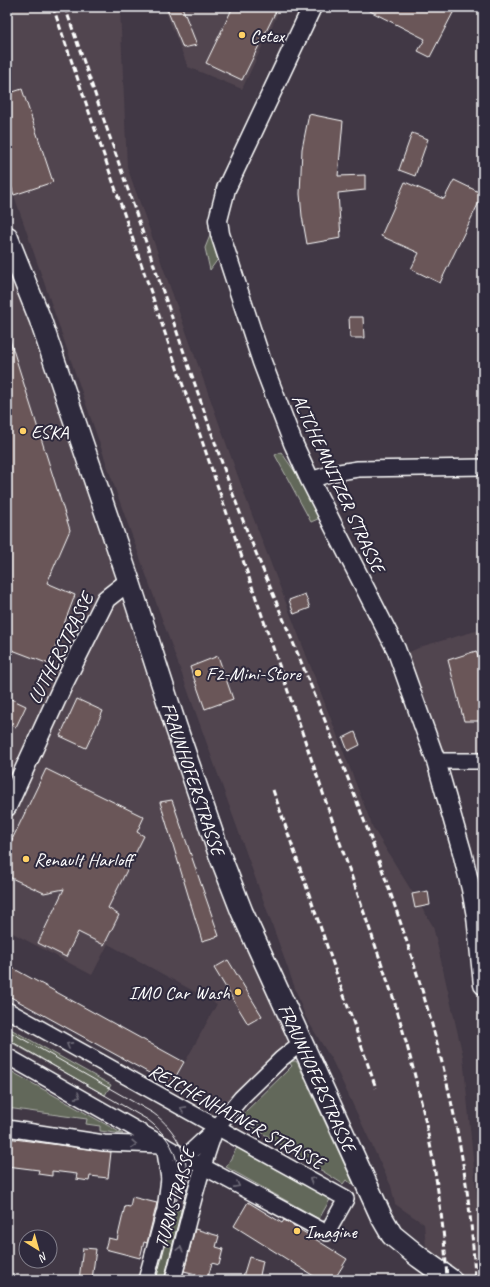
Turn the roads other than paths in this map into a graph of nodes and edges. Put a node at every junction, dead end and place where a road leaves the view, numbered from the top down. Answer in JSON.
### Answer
{"nodes":[{"id":1,"x":312,"y":7,"type":"edge"},
{"id":2,"x":7,"y":237,"type":"edge"},
{"id":3,"x":483,"y":467,"type":"edge"},
{"id":4,"x":310,"y":480,"type":"junction"},
{"id":5,"x":129,"y":581,"type":"junction"},
{"id":6,"x":483,"y":761,"type":"edge"},
{"id":7,"x":436,"y":762,"type":"junction"},
{"id":8,"x":7,"y":807,"type":"edge"},
{"id":9,"x":483,"y":985,"type":"edge"},
{"id":10,"x":7,"y":1010,"type":"edge"},
{"id":11,"x":302,"y":1042,"type":"junction"},
{"id":12,"x":7,"y":1056,"type":"edge"},
{"id":13,"x":7,"y":1128,"type":"edge"},
{"id":14,"x":216,"y":1128,"type":"junction"},
{"id":15,"x":164,"y":1145,"type":"junction"},
{"id":16,"x":185,"y":1157,"type":"junction"},
{"id":17,"x":202,"y":1166,"type":"junction"},
{"id":18,"x":169,"y":1179,"type":"junction"},
{"id":19,"x":146,"y":1280,"type":"edge"},
{"id":20,"x":173,"y":1280,"type":"edge"},
{"id":21,"x":450,"y":1280,"type":"edge"}],
"edges":[{"from":1,"to":4,"type":"street","name":"ALTCHEMNITZER STRASSE"},
{"from":2,"to":5,"type":"main road","name":"FRAUNHOFERSTRASSE"},
{"from":3,"to":4,"type":"street"},
{"from":4,"to":7,"type":"street","name":"ALTCHEMNITZER STRASSE"},
{"from":5,"to":8,"type":"street","name":"LUTHERSTRASSE"},
{"from":5,"to":11,"type":"main road","name":"FRAUNHOFERSTRASSE"},
{"from":6,"to":7,"type":"street"},
{"from":7,"to":9,"type":"street","name":"ALTCHEMNITZER STRASSE"},
{"from":14,"to":10,"type":"street","name":"REICHENHAINER STRASSE","one_way":true},
{"from":11,"to":14,"type":"street","name":"TURNSTRASSE"},
{"from":11,"to":21,"type":"main road","name":"FRAUNHOFERSTRASSE"},
{"from":12,"to":15,"type":"street","name":"REICHENHAINER STRASSE","one_way":true},
{"from":13,"to":15,"type":"street","one_way":true},
{"from":14,"to":16,"type":"street","name":"TURNSTRASSE"},
{"from":14,"to":17,"type":"street","name":"TURNSTRASSE"},
{"from":17,"to":14,"type":"street","name":"REICHENHAINER STRASSE","one_way":true},
{"from":15,"to":16,"type":"street","name":"REICHENHAINER STRASSE"},
{"from":15,"to":18,"type":"street","name":"TURNSTRASSE"},
{"from":16,"to":17,"type":"street","name":"REICHENHAINER STRASSE"},
{"from":16,"to":18,"type":"street","name":"TURNSTRASSE"},
{"from":20,"to":17,"type":"street","name":"TURNSTRASSE","one_way":true},
{"from":18,"to":19,"type":"street","name":"TURNSTRASSE"}]}
